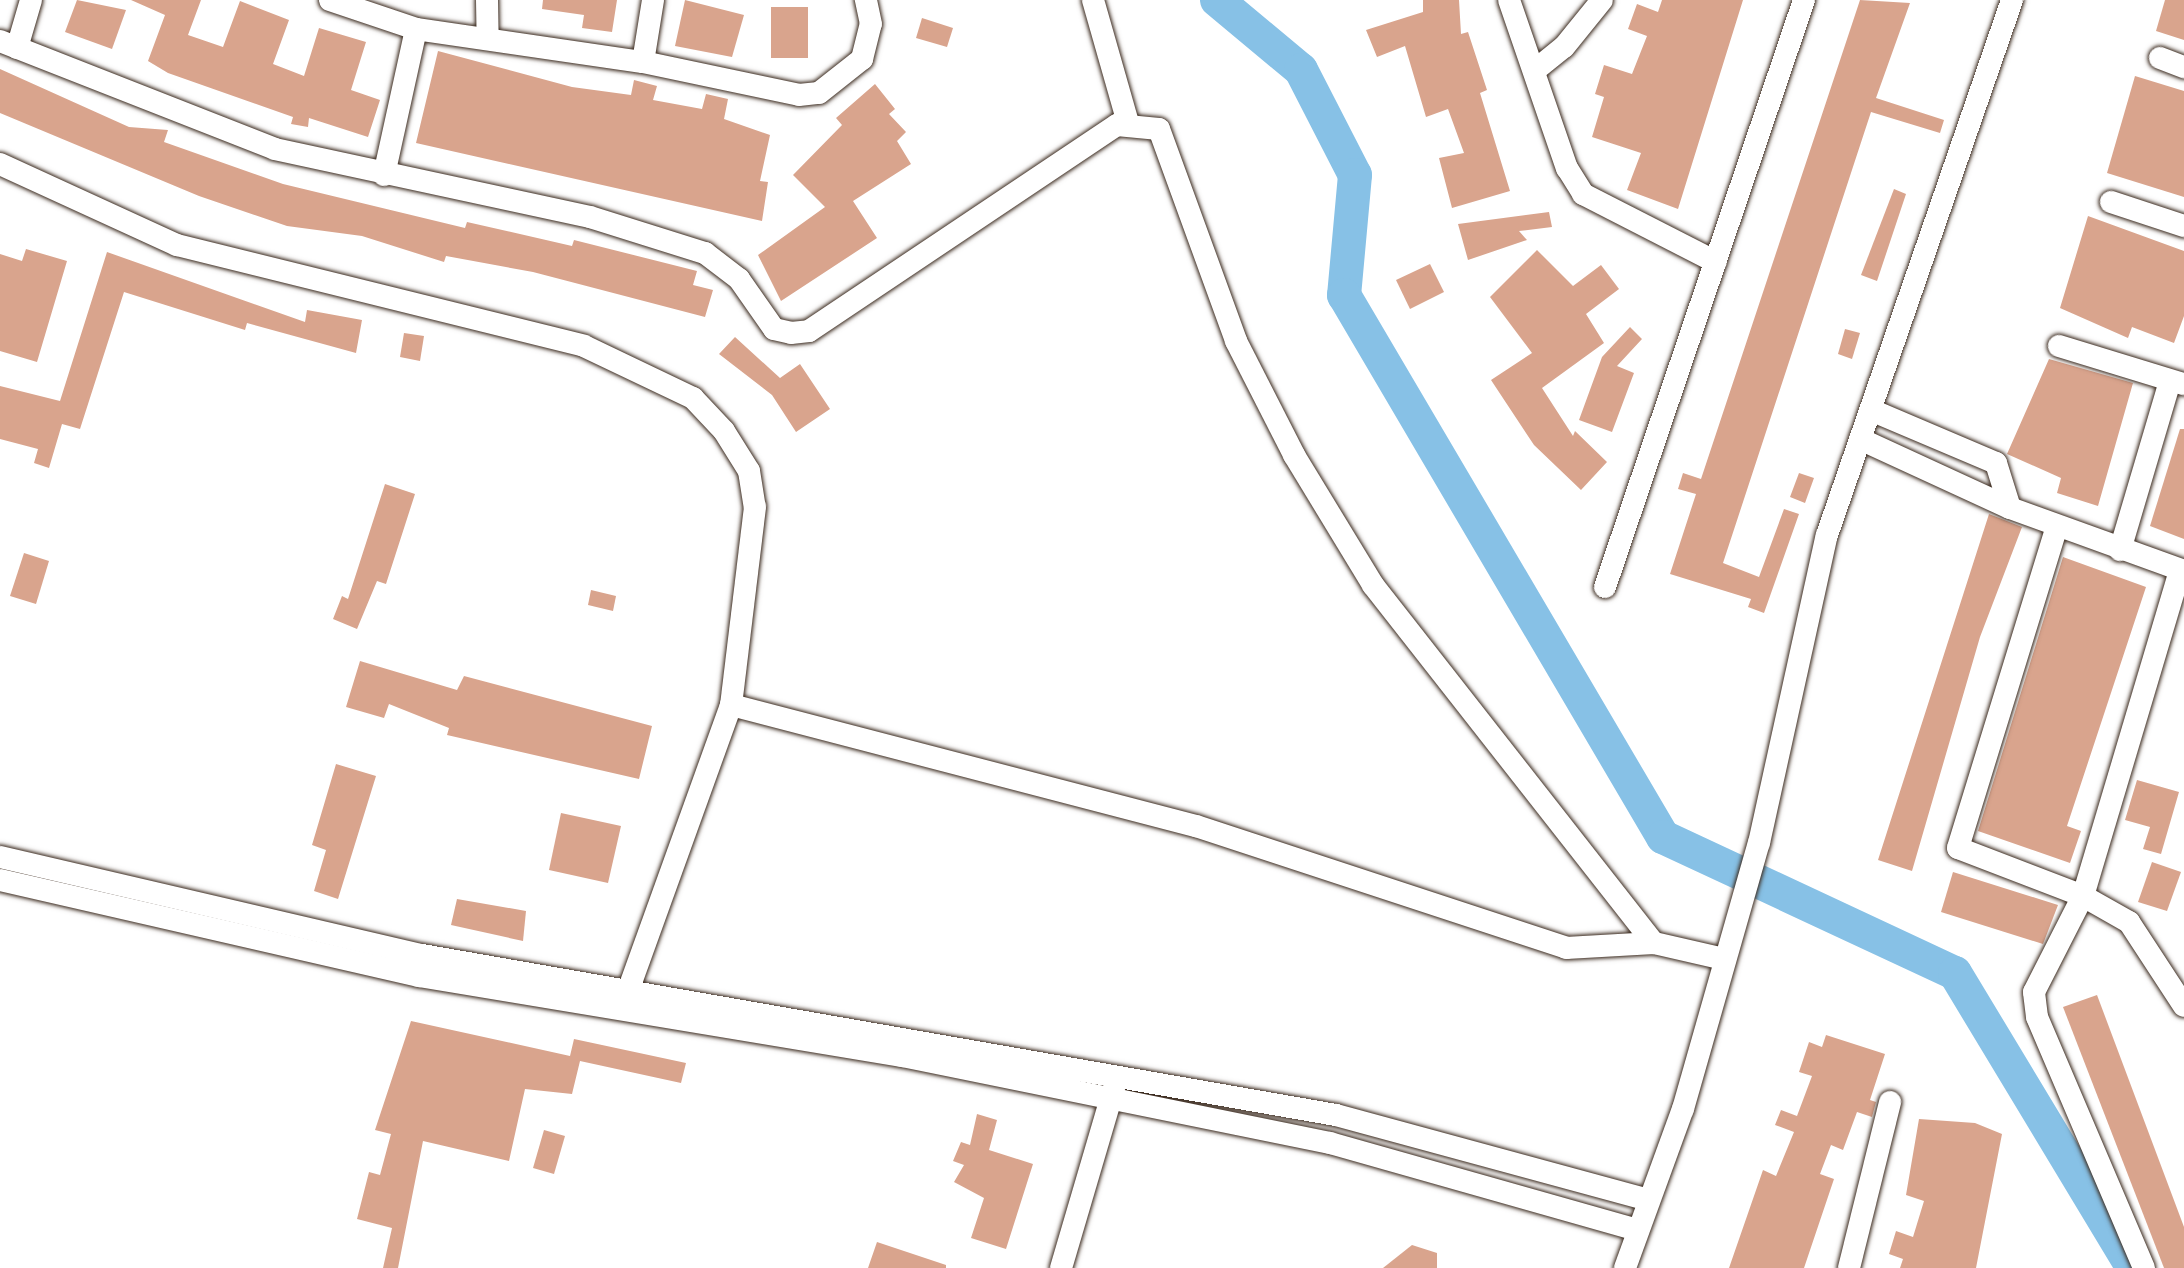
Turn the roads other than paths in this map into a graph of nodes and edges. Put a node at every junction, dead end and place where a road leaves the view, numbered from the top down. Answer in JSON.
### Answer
{"nodes":[{"id":1,"x":31,"y":0,"type":"edge"},
{"id":2,"x":330,"y":0,"type":"edge"},
{"id":3,"x":487,"y":0,"type":"edge"},
{"id":4,"x":653,"y":0,"type":"edge"},
{"id":5,"x":866,"y":0,"type":"edge"},
{"id":6,"x":1093,"y":0,"type":"edge"},
{"id":7,"x":1509,"y":0,"type":"edge"},
{"id":8,"x":1602,"y":0,"type":"edge"},
{"id":9,"x":1804,"y":0,"type":"edge"},
{"id":10,"x":2012,"y":0,"type":"edge"},
{"id":11,"x":416,"y":29,"type":"junction"},
{"id":12,"x":488,"y":39,"type":"junction"},
{"id":13,"x":8,"y":45,"type":"edge"},
{"id":14,"x":2160,"y":58,"type":"dead end"},
{"id":15,"x":643,"y":62,"type":"junction"},
{"id":16,"x":2184,"y":67,"type":"edge"},
{"id":17,"x":1534,"y":71,"type":"junction"},
{"id":18,"x":1128,"y":123,"type":"junction"},
{"id":19,"x":0,"y":164,"type":"edge"},
{"id":20,"x":384,"y":175,"type":"junction"},
{"id":21,"x":2111,"y":202,"type":"dead end"},
{"id":22,"x":2184,"y":226,"type":"edge"},
{"id":23,"x":1716,"y":262,"type":"junction"},
{"id":24,"x":2059,"y":346,"type":"dead end"},
{"id":25,"x":2177,"y":383,"type":"edge"},
{"id":26,"x":1871,"y":410,"type":"junction"},
{"id":27,"x":1860,"y":439,"type":"junction"},
{"id":28,"x":2010,"y":508,"type":"junction"},
{"id":29,"x":2057,"y":526,"type":"junction"},
{"id":30,"x":2120,"y":550,"type":"junction"},
{"id":31,"x":2182,"y":571,"type":"edge"},
{"id":32,"x":1605,"y":587,"type":"dead end"},
{"id":33,"x":731,"y":705,"type":"junction"},
{"id":34,"x":0,"y":857,"type":"edge"},
{"id":35,"x":0,"y":880,"type":"edge"},
{"id":36,"x":2083,"y":896,"type":"junction"},
{"id":37,"x":1654,"y":943,"type":"junction"},
{"id":38,"x":1724,"y":959,"type":"junction"},
{"id":39,"x":630,"y":989,"type":"junction"},
{"id":40,"x":2183,"y":995,"type":"edge"},
{"id":41,"x":620,"y":1012,"type":"junction"},
{"id":42,"x":1118,"y":1073,"type":"junction"},
{"id":43,"x":1111,"y":1097,"type":"junction"},
{"id":44,"x":1890,"y":1102,"type":"dead end"},
{"id":45,"x":1648,"y":1200,"type":"junction"},
{"id":46,"x":1637,"y":1230,"type":"junction"},
{"id":47,"x":1061,"y":1268,"type":"edge"},
{"id":48,"x":1625,"y":1268,"type":"edge"},
{"id":49,"x":1849,"y":1268,"type":"edge"},
{"id":50,"x":2144,"y":1268,"type":"edge"}],
"edges":[{"from":1,"to":13,"type":"street"},
{"from":2,"to":11,"type":"street"},
{"from":3,"to":12,"type":"street"},
{"from":4,"to":15,"type":"street"},
{"from":5,"to":15,"type":"street"},
{"from":6,"to":18,"type":"street"},
{"from":7,"to":17,"type":"street"},
{"from":8,"to":17,"type":"street"},
{"from":9,"to":23,"type":"street"},
{"from":10,"to":26,"type":"street"},
{"from":11,"to":12,"type":"street"},
{"from":11,"to":20,"type":"street"},
{"from":12,"to":15,"type":"street"},
{"from":13,"to":20,"type":"street"},
{"from":14,"to":16,"type":"street"},
{"from":17,"to":23,"type":"street"},
{"from":18,"to":20,"type":"street"},
{"from":18,"to":37,"type":"street"},
{"from":19,"to":33,"type":"street"},
{"from":21,"to":22,"type":"street"},
{"from":23,"to":32,"type":"street"},
{"from":24,"to":25,"type":"street"},
{"from":25,"to":30,"type":"street"},
{"from":26,"to":27,"type":"street"},
{"from":26,"to":28,"type":"street"},
{"from":27,"to":28,"type":"street"},
{"from":27,"to":38,"type":"street"},
{"from":28,"to":29,"type":"street"},
{"from":29,"to":30,"type":"street"},
{"from":29,"to":36,"type":"street"},
{"from":30,"to":31,"type":"street"},
{"from":31,"to":36,"type":"street"},
{"from":33,"to":37,"type":"street"},
{"from":33,"to":39,"type":"street"},
{"from":34,"to":39,"type":"street"},
{"from":35,"to":41,"type":"street"},
{"from":36,"to":40,"type":"street"},
{"from":36,"to":50,"type":"street"},
{"from":37,"to":38,"type":"street"},
{"from":38,"to":45,"type":"street"},
{"from":39,"to":41,"type":"street"},
{"from":39,"to":42,"type":"street"},
{"from":41,"to":43,"type":"street"},
{"from":42,"to":43,"type":"street"},
{"from":42,"to":45,"type":"street"},
{"from":43,"to":46,"type":"street"},
{"from":43,"to":47,"type":"street"},
{"from":44,"to":49,"type":"street"},
{"from":45,"to":46,"type":"street"},
{"from":46,"to":48,"type":"street"}]}
